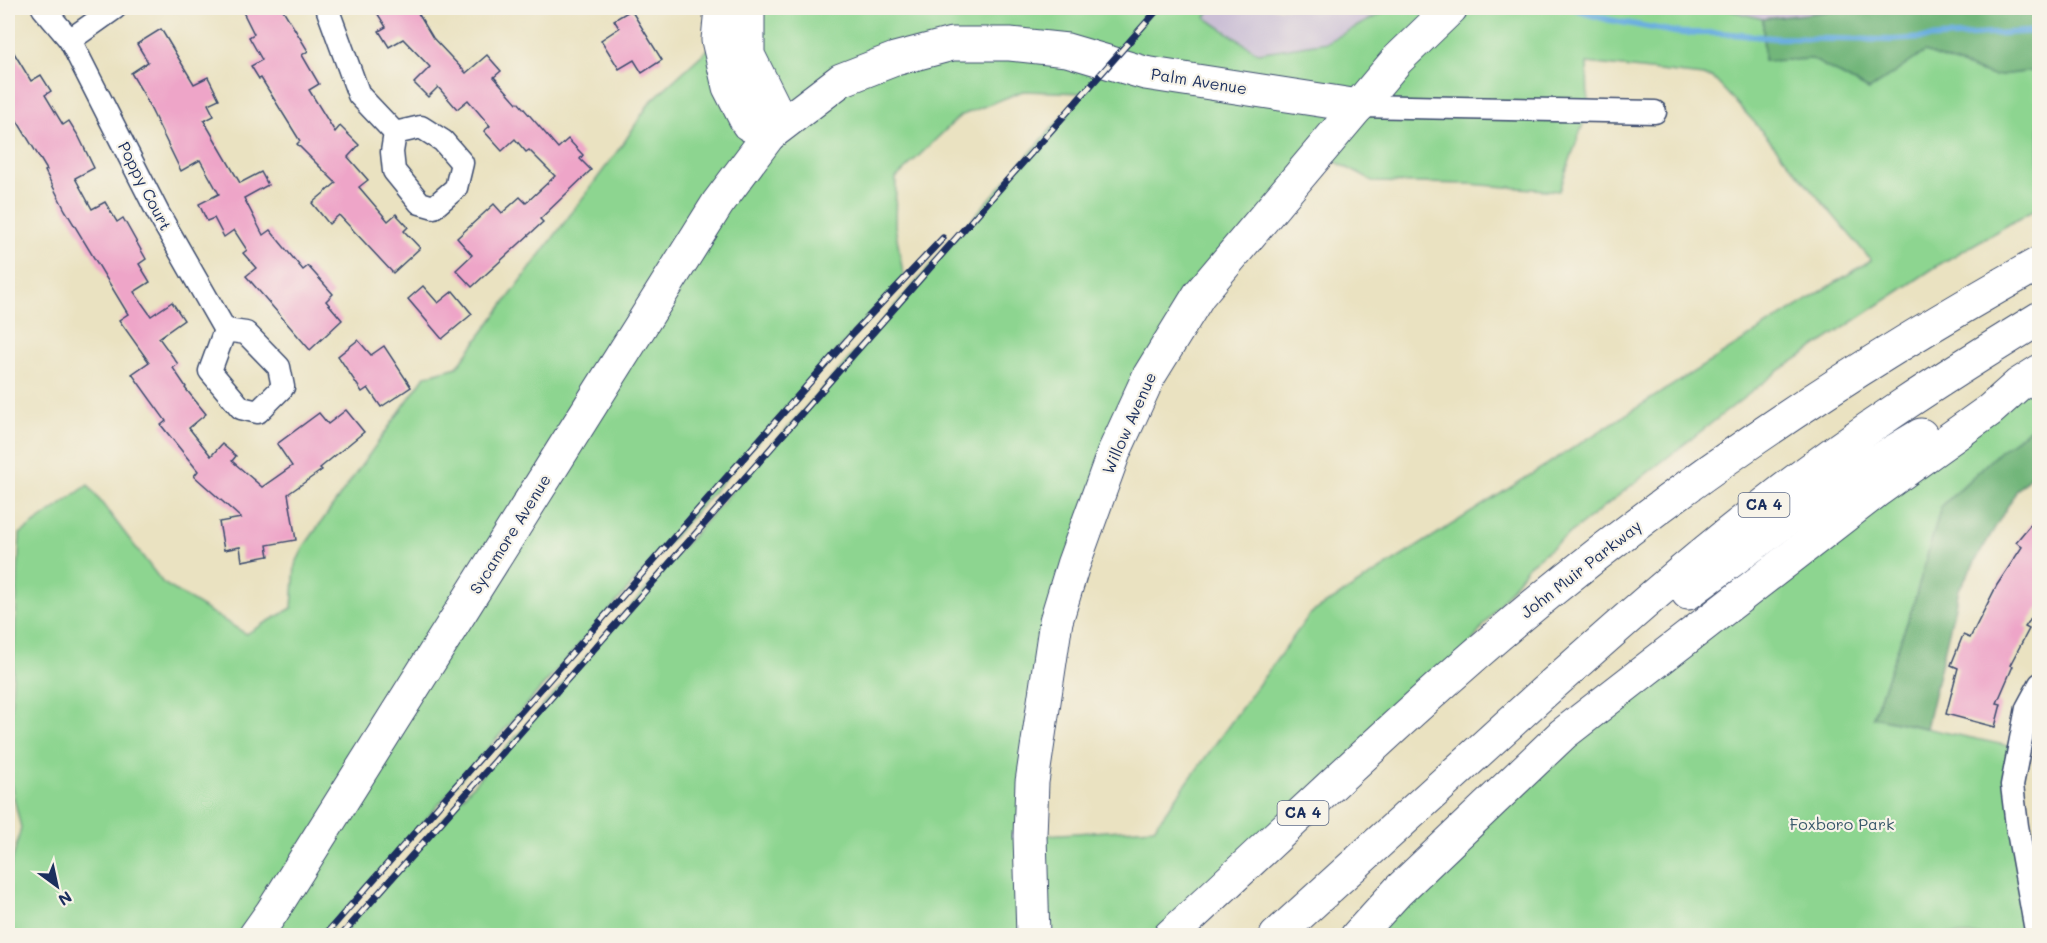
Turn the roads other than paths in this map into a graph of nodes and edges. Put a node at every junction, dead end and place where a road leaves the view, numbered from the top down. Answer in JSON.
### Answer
{"nodes":[{"id":1,"x":43,"y":8,"type":"edge"},
{"id":2,"x":115,"y":8,"type":"edge"},
{"id":3,"x":327,"y":8,"type":"edge"},
{"id":4,"x":721,"y":8,"type":"edge"},
{"id":5,"x":748,"y":8,"type":"edge"},
{"id":6,"x":1450,"y":8,"type":"edge"},
{"id":7,"x":70,"y":40,"type":"junction"},
{"id":8,"x":1359,"y":106,"type":"junction"},
{"id":9,"x":1655,"y":112,"type":"dead end"},
{"id":10,"x":395,"y":133,"type":"dead end"},
{"id":11,"x":769,"y":135,"type":"junction"},
{"id":12,"x":2040,"y":263,"type":"edge"},
{"id":13,"x":2040,"y":318,"type":"edge"},
{"id":14,"x":225,"y":330,"type":"dead end"},
{"id":15,"x":2029,"y":378,"type":"edge"},
{"id":16,"x":2040,"y":684,"type":"edge"},
{"id":17,"x":1512,"y":722,"type":"junction"},
{"id":18,"x":255,"y":936,"type":"edge"},
{"id":19,"x":1033,"y":936,"type":"edge"},
{"id":20,"x":1170,"y":936,"type":"edge"},
{"id":21,"x":1276,"y":936,"type":"edge"},
{"id":22,"x":1357,"y":936,"type":"edge"},
{"id":23,"x":2037,"y":936,"type":"edge"}],
"edges":[{"from":1,"to":7,"type":"street","name":"Poppy Court"},
{"from":2,"to":7,"type":"street"},
{"from":3,"to":10,"type":"street"},
{"from":4,"to":11,"type":"main road"},
{"from":5,"to":11,"type":"main road"},
{"from":6,"to":8,"type":"main road","name":"Willow Avenue"},
{"from":7,"to":14,"type":"street","name":"Poppy Court"},
{"from":8,"to":9,"type":"street","name":"Palm Avenue"},
{"from":8,"to":11,"type":"main road","name":"Palm Avenue"},
{"from":8,"to":19,"type":"main road","name":"Willow Avenue"},
{"from":11,"to":18,"type":"main road","name":"Sycamore Avenue"},
{"from":12,"to":20,"type":"main road","name":"John Muir Parkway","number":"CA 4"},
{"from":13,"to":17,"type":"main road","number":"CA 4"},
{"from":15,"to":17,"type":"main road"},
{"from":15,"to":22,"type":"main road"},
{"from":16,"to":23,"type":"street"},
{"from":17,"to":21,"type":"main road","number":"CA 4"}]}
